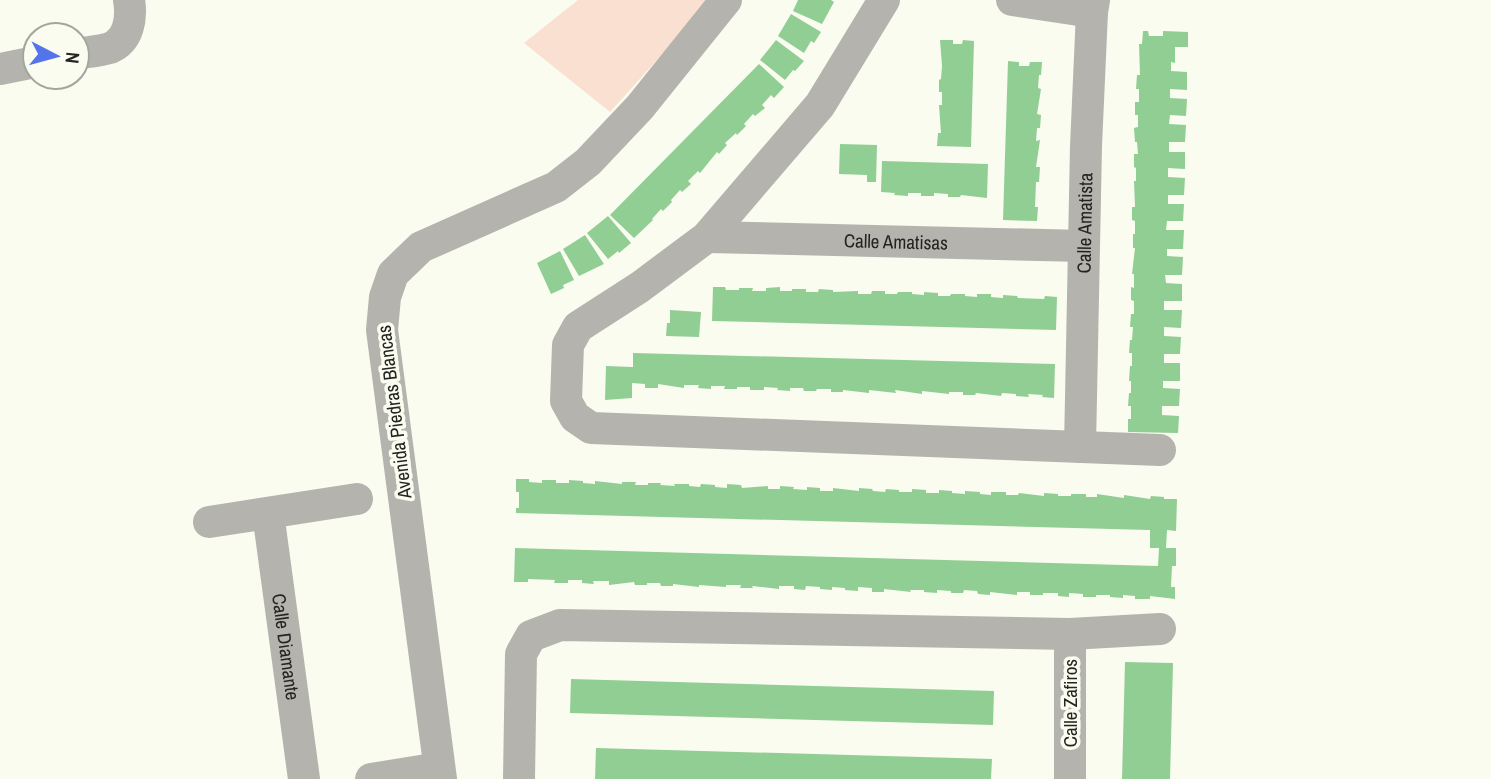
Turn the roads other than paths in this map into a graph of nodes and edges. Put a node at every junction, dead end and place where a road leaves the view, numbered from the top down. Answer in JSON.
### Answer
{"nodes":[{"id":1,"x":129,"y":0,"type":"edge"},
{"id":2,"x":726,"y":0,"type":"edge"},
{"id":3,"x":884,"y":0,"type":"edge"},
{"id":4,"x":1012,"y":0,"type":"edge"},
{"id":5,"x":1093,"y":6,"type":"edge"},
{"id":6,"x":91,"y":51,"type":"edge"},
{"id":7,"x":21,"y":65,"type":"edge"},
{"id":8,"x":0,"y":69,"type":"edge"},
{"id":9,"x":707,"y":237,"type":"junction"},
{"id":10,"x":1084,"y":246,"type":"junction"},
{"id":11,"x":1080,"y":447,"type":"junction"},
{"id":12,"x":1160,"y":450,"type":"dead end"},
{"id":13,"x":357,"y":499,"type":"dead end"},
{"id":14,"x":268,"y":513,"type":"junction"},
{"id":15,"x":209,"y":522,"type":"dead end"},
{"id":16,"x":1160,"y":629,"type":"dead end"},
{"id":17,"x":1070,"y":634,"type":"junction"},
{"id":18,"x":440,"y":774,"type":"edge"},
{"id":19,"x":304,"y":779,"type":"edge"},
{"id":20,"x":370,"y":779,"type":"edge"},
{"id":21,"x":519,"y":779,"type":"edge"},
{"id":22,"x":1070,"y":779,"type":"edge"}],
"edges":[{"from":1,"to":6,"type":"street"},
{"from":2,"to":18,"type":"street","name":"Avenida Piedras Blancas"},
{"from":3,"to":9,"type":"street"},
{"from":4,"to":5,"type":"street"},
{"from":5,"to":10,"type":"street","name":"Calle Amatista"},
{"from":7,"to":8,"type":"street"},
{"from":9,"to":10,"type":"street","name":"Calle Amatisas"},
{"from":9,"to":11,"type":"street"},
{"from":10,"to":11,"type":"street","name":"Calle Amatista"},
{"from":11,"to":12,"type":"street"},
{"from":13,"to":14,"type":"street"},
{"from":14,"to":15,"type":"street"},
{"from":14,"to":19,"type":"street","name":"Calle Diamante"},
{"from":16,"to":17,"type":"street","name":"Calle Zafiros"},
{"from":17,"to":21,"type":"street"},
{"from":17,"to":22,"type":"street","name":"Calle Zafiros"},
{"from":18,"to":20,"type":"street"}]}
